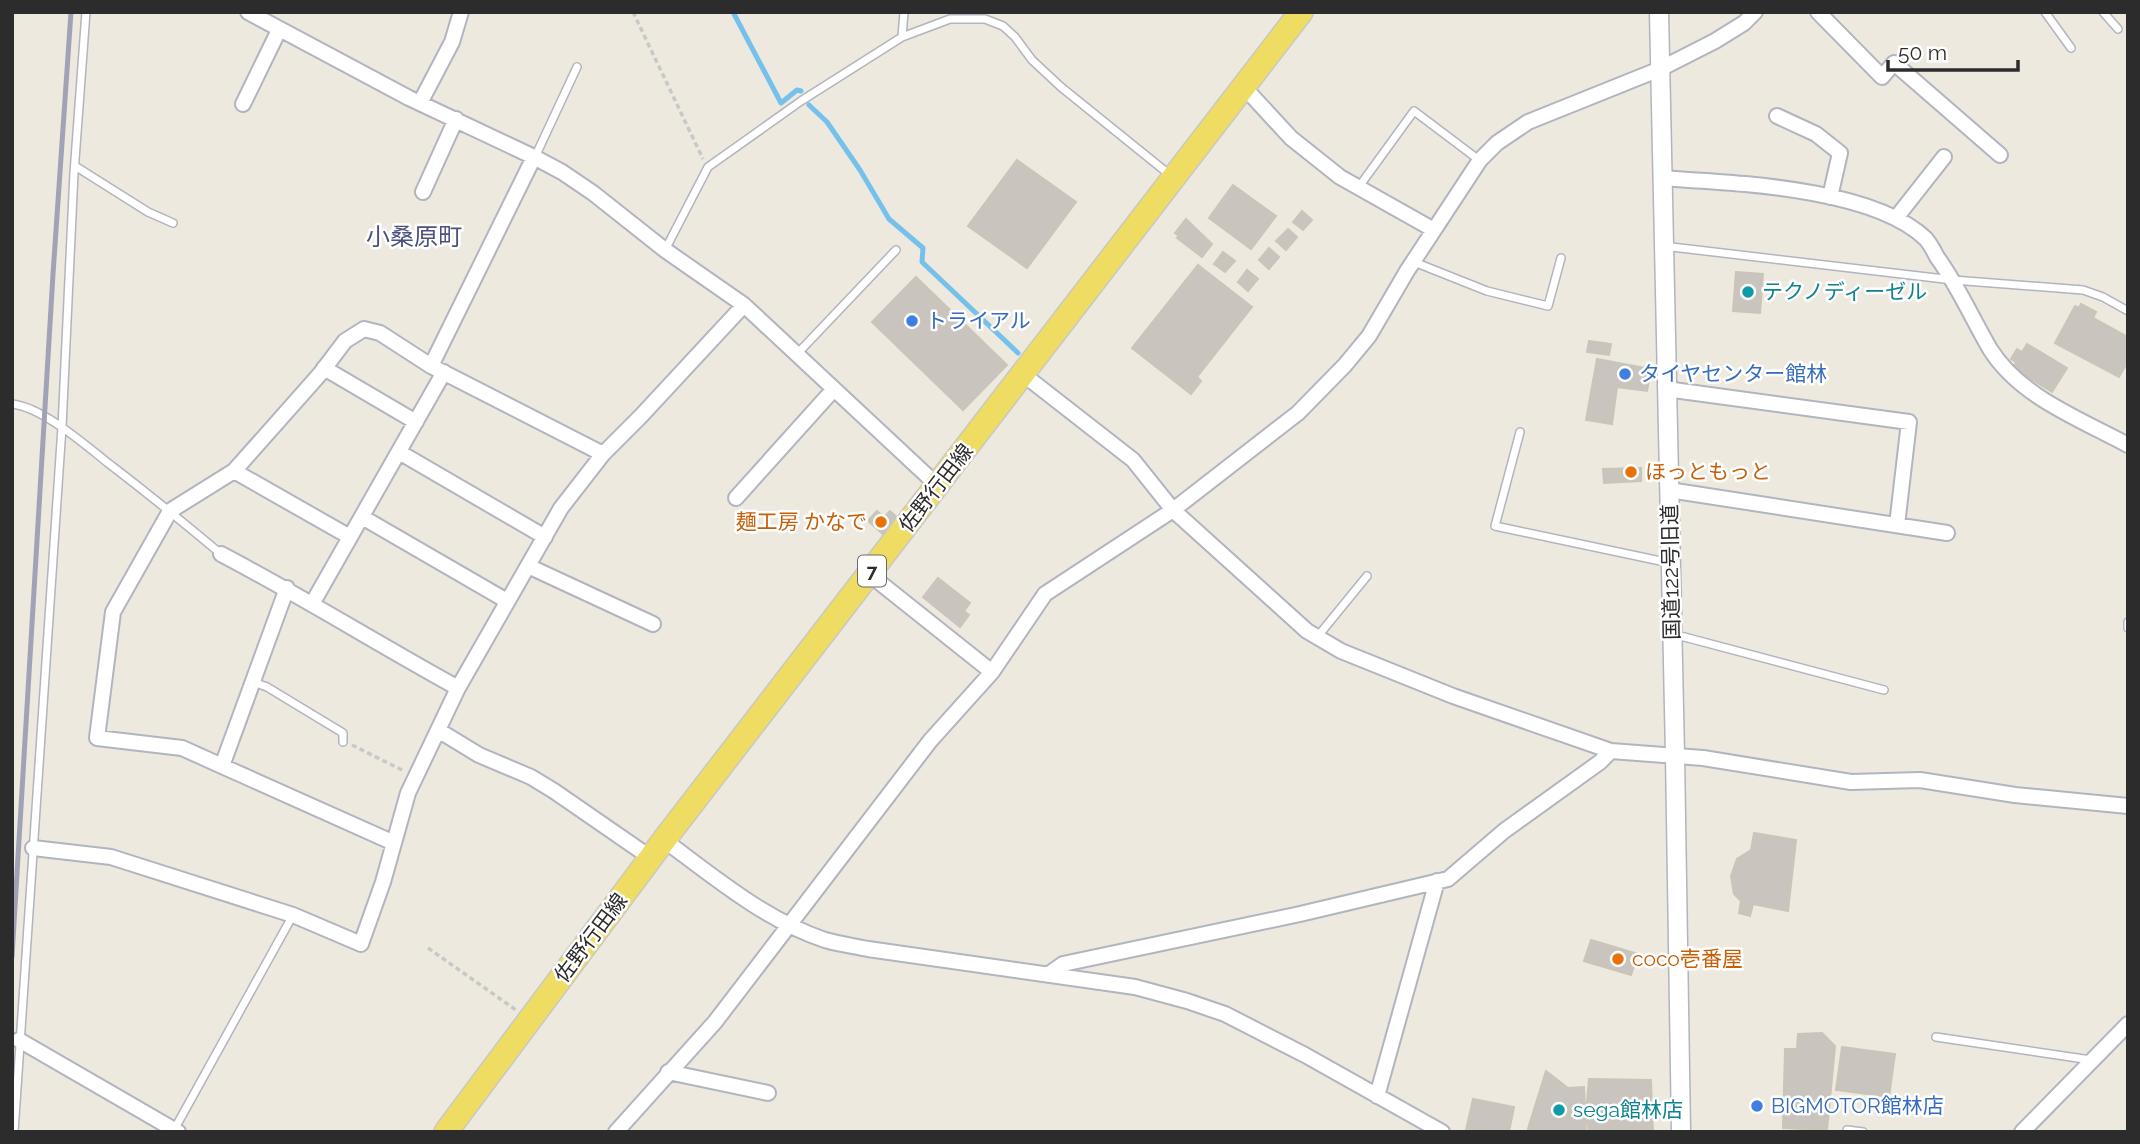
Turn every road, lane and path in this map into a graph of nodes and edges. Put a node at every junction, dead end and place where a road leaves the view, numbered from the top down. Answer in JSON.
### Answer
{"nodes":[{"id":1,"x":86,"y":12,"type":"edge"},
{"id":2,"x":248,"y":12,"type":"edge"},
{"id":3,"x":460,"y":12,"type":"edge"},
{"id":4,"x":633,"y":12,"type":"edge"},
{"id":5,"x":904,"y":12,"type":"edge"},
{"id":6,"x":1301,"y":12,"type":"edge"},
{"id":7,"x":1659,"y":12,"type":"edge"},
{"id":8,"x":1755,"y":12,"type":"edge"},
{"id":9,"x":1818,"y":12,"type":"edge"},
{"id":10,"x":2045,"y":12,"type":"edge"},
{"id":11,"x":2103,"y":12,"type":"edge"},
{"id":12,"x":2118,"y":29,"type":"dead end"},
{"id":13,"x":279,"y":30,"type":"junction"},
{"id":14,"x":902,"y":37,"type":"junction"},
{"id":15,"x":2071,"y":48,"type":"dead end"},
{"id":16,"x":577,"y":67,"type":"dead end"},
{"id":17,"x":1660,"y":69,"type":"junction"},
{"id":18,"x":1243,"y":86,"type":"junction"},
{"id":19,"x":420,"y":103,"type":"junction"},
{"id":20,"x":243,"y":104,"type":"dead end"},
{"id":21,"x":1777,"y":116,"type":"dead end"},
{"id":22,"x":456,"y":119,"type":"junction"},
{"id":23,"x":2000,"y":155,"type":"dead end"},
{"id":24,"x":534,"y":157,"type":"junction"},
{"id":25,"x":1944,"y":157,"type":"dead end"},
{"id":26,"x":1480,"y":160,"type":"junction"},
{"id":27,"x":75,"y":166,"type":"junction"},
{"id":28,"x":708,"y":167,"type":"junction"},
{"id":29,"x":1174,"y":178,"type":"junction"},
{"id":30,"x":1661,"y":178,"type":"junction"},
{"id":31,"x":1357,"y":188,"type":"junction"},
{"id":32,"x":422,"y":192,"type":"dead end"},
{"id":33,"x":1830,"y":197,"type":"junction"},
{"id":34,"x":1896,"y":218,"type":"junction"},
{"id":35,"x":173,"y":223,"type":"dead end"},
{"id":36,"x":1434,"y":230,"type":"junction"},
{"id":37,"x":1663,"y":246,"type":"junction"},
{"id":38,"x":665,"y":250,"type":"junction"},
{"id":39,"x":896,"y":250,"type":"dead end"},
{"id":40,"x":1561,"y":258,"type":"dead end"},
{"id":41,"x":1413,"y":262,"type":"junction"},
{"id":42,"x":1953,"y":279,"type":"junction"},
{"id":43,"x":744,"y":305,"type":"junction"},
{"id":44,"x":2128,"y":311,"type":"edge"},
{"id":45,"x":796,"y":354,"type":"junction"},
{"id":46,"x":324,"y":368,"type":"junction"},
{"id":47,"x":438,"y":369,"type":"junction"},
{"id":48,"x":1024,"y":375,"type":"junction"},
{"id":49,"x":834,"y":389,"type":"junction"},
{"id":50,"x":1666,"y":389,"type":"junction"},
{"id":51,"x":12,"y":404,"type":"edge"},
{"id":52,"x":416,"y":422,"type":"junction"},
{"id":53,"x":62,"y":427,"type":"junction"},
{"id":54,"x":1520,"y":432,"type":"dead end"},
{"id":55,"x":2128,"y":444,"type":"edge"},
{"id":56,"x":399,"y":452,"type":"junction"},
{"id":57,"x":603,"y":454,"type":"junction"},
{"id":58,"x":234,"y":471,"type":"junction"},
{"id":59,"x":937,"y":485,"type":"junction"},
{"id":60,"x":1669,"y":490,"type":"junction"},
{"id":61,"x":736,"y":498,"type":"dead end"},
{"id":62,"x":1173,"y":510,"type":"junction"},
{"id":63,"x":170,"y":511,"type":"junction"},
{"id":64,"x":362,"y":517,"type":"junction"},
{"id":65,"x":1897,"y":525,"type":"junction"},
{"id":66,"x":1947,"y":533,"type":"dead end"},
{"id":67,"x":350,"y":537,"type":"junction"},
{"id":68,"x":544,"y":537,"type":"junction"},
{"id":69,"x":221,"y":554,"type":"joint"},
{"id":70,"x":1671,"y":563,"type":"junction"},
{"id":71,"x":528,"y":566,"type":"junction"},
{"id":72,"x":869,"y":574,"type":"junction"},
{"id":73,"x":1367,"y":576,"type":"dead end"},
{"id":74,"x":287,"y":588,"type":"junction"},
{"id":75,"x":507,"y":601,"type":"junction"},
{"id":76,"x":312,"y":604,"type":"junction"},
{"id":77,"x":2128,"y":622,"type":"edge"},
{"id":78,"x":653,"y":624,"type":"dead end"},
{"id":79,"x":2128,"y":628,"type":"edge"},
{"id":80,"x":1672,"y":634,"type":"junction"},
{"id":81,"x":1318,"y":636,"type":"junction"},
{"id":82,"x":992,"y":672,"type":"junction"},
{"id":83,"x":253,"y":682,"type":"junction"},
{"id":84,"x":458,"y":688,"type":"junction"},
{"id":85,"x":1884,"y":690,"type":"dead end"},
{"id":86,"x":438,"y":730,"type":"junction"},
{"id":87,"x":344,"y":742,"type":"joint"},
{"id":88,"x":1611,"y":751,"type":"junction"},
{"id":89,"x":1675,"y":755,"type":"junction"},
{"id":90,"x":222,"y":766,"type":"junction"},
{"id":91,"x":415,"y":777,"type":"junction"},
{"id":92,"x":2128,"y":806,"type":"edge"},
{"id":93,"x":394,"y":843,"type":"junction"},
{"id":94,"x":33,"y":848,"type":"junction"},
{"id":95,"x":657,"y":849,"type":"junction"},
{"id":96,"x":1437,"y":881,"type":"junction"},
{"id":97,"x":293,"y":915,"type":"junction"},
{"id":98,"x":791,"y":925,"type":"junction"},
{"id":99,"x":428,"y":948,"type":"dead end"},
{"id":100,"x":1049,"y":974,"type":"junction"},
{"id":101,"x":520,"y":1013,"type":"dead end"},
{"id":102,"x":2128,"y":1024,"type":"edge"},
{"id":103,"x":1936,"y":1037,"type":"dead end"},
{"id":104,"x":19,"y":1040,"type":"junction"},
{"id":105,"x":2092,"y":1060,"type":"junction"},
{"id":106,"x":668,"y":1072,"type":"junction"},
{"id":107,"x":768,"y":1093,"type":"dead end"},
{"id":108,"x":1377,"y":1096,"type":"junction"},
{"id":109,"x":1847,"y":1130,"type":"dead end"},
{"id":110,"x":176,"y":1131,"type":"edge"},
{"id":111,"x":14,"y":1132,"type":"edge"},
{"id":112,"x":446,"y":1132,"type":"edge"},
{"id":113,"x":616,"y":1132,"type":"edge"},
{"id":114,"x":1442,"y":1132,"type":"edge"},
{"id":115,"x":1681,"y":1132,"type":"edge"},
{"id":116,"x":1863,"y":1132,"type":"edge"},
{"id":117,"x":2022,"y":1132,"type":"edge"}],
"edges":[{"from":1,"to":27,"type":"lane"},
{"from":2,"to":13,"type":"street"},
{"from":3,"to":19,"type":"street"},
{"from":4,"to":28,"type":"path"},
{"from":5,"to":14,"type":"lane"},
{"from":6,"to":18,"type":"main road","name":"佐野行田線","number":"7"},
{"from":7,"to":17,"type":"street","name":"国道122号旧道"},
{"from":8,"to":17,"type":"street"},
{"from":9,"to":23,"type":"street"},
{"from":10,"to":15,"type":"lane"},
{"from":11,"to":12,"type":"lane"},
{"from":13,"to":19,"type":"street"},
{"from":13,"to":20,"type":"street"},
{"from":14,"to":28,"type":"lane"},
{"from":14,"to":29,"type":"lane"},
{"from":16,"to":24,"type":"lane"},
{"from":17,"to":26,"type":"street"},
{"from":17,"to":30,"type":"street","name":"国道122号旧道"},
{"from":18,"to":29,"type":"main road","name":"佐野行田線","number":"7"},
{"from":18,"to":31,"type":"street"},
{"from":19,"to":22,"type":"street"},
{"from":21,"to":33,"type":"street"},
{"from":22,"to":24,"type":"street"},
{"from":22,"to":32,"type":"street"},
{"from":24,"to":38,"type":"street"},
{"from":24,"to":47,"type":"street"},
{"from":25,"to":34,"type":"street"},
{"from":26,"to":31,"type":"lane"},
{"from":26,"to":36,"type":"street"},
{"from":27,"to":35,"type":"lane"},
{"from":27,"to":53,"type":"lane"},
{"from":28,"to":38,"type":"lane"},
{"from":29,"to":48,"type":"main road","name":"佐野行田線","number":"7"},
{"from":30,"to":33,"type":"street"},
{"from":30,"to":37,"type":"street","name":"国道122号旧道"},
{"from":31,"to":36,"type":"street"},
{"from":33,"to":34,"type":"street"},
{"from":34,"to":42,"type":"street"},
{"from":36,"to":41,"type":"street"},
{"from":37,"to":42,"type":"lane"},
{"from":37,"to":50,"type":"street","name":"国道122号旧道"},
{"from":38,"to":43,"type":"street"},
{"from":39,"to":45,"type":"lane"},
{"from":40,"to":41,"type":"lane"},
{"from":41,"to":62,"type":"street"},
{"from":42,"to":44,"type":"lane"},
{"from":42,"to":55,"type":"street"},
{"from":43,"to":45,"type":"street"},
{"from":43,"to":57,"type":"street"},
{"from":45,"to":49,"type":"street"},
{"from":46,"to":47,"type":"street"},
{"from":46,"to":52,"type":"street"},
{"from":46,"to":58,"type":"street"},
{"from":47,"to":52,"type":"street"},
{"from":47,"to":57,"type":"street"},
{"from":48,"to":59,"type":"main road","name":"佐野行田線","number":"7"},
{"from":48,"to":62,"type":"street"},
{"from":49,"to":59,"type":"street"},
{"from":49,"to":61,"type":"street"},
{"from":50,"to":60,"type":"street","name":"国道122号旧道"},
{"from":50,"to":65,"type":"street"},
{"from":51,"to":53,"type":"lane"},
{"from":52,"to":56,"type":"street"},
{"from":53,"to":63,"type":"lane"},
{"from":53,"to":94,"type":"lane"},
{"from":54,"to":70,"type":"lane"},
{"from":56,"to":64,"type":"street"},
{"from":56,"to":68,"type":"street"},
{"from":57,"to":68,"type":"street"},
{"from":58,"to":63,"type":"street"},
{"from":58,"to":67,"type":"street"},
{"from":59,"to":72,"type":"main road","name":"佐野行田線","number":"7"},
{"from":60,"to":65,"type":"street"},
{"from":60,"to":70,"type":"street","name":"国道122号旧道"},
{"from":62,"to":81,"type":"street"},
{"from":62,"to":82,"type":"street"},
{"from":63,"to":69,"type":"lane"},
{"from":63,"to":90,"type":"street"},
{"from":64,"to":67,"type":"street"},
{"from":64,"to":75,"type":"street"},
{"from":65,"to":66,"type":"street"},
{"from":67,"to":76,"type":"street"},
{"from":68,"to":71,"type":"street"},
{"from":69,"to":74,"type":"street"},
{"from":70,"to":80,"type":"street","name":"国道122号旧道"},
{"from":71,"to":75,"type":"street"},
{"from":71,"to":78,"type":"street"},
{"from":72,"to":82,"type":"street"},
{"from":72,"to":95,"type":"main road","name":"佐野行田線","number":"7"},
{"from":73,"to":81,"type":"lane"},
{"from":74,"to":76,"type":"street"},
{"from":74,"to":83,"type":"street"},
{"from":75,"to":84,"type":"street"},
{"from":76,"to":84,"type":"street"},
{"from":77,"to":79,"type":"lane"},
{"from":80,"to":85,"type":"lane"},
{"from":80,"to":89,"type":"street","name":"国道122号旧道"},
{"from":81,"to":88,"type":"street"},
{"from":82,"to":98,"type":"street"},
{"from":83,"to":87,"type":"lane"},
{"from":83,"to":90,"type":"street"},
{"from":84,"to":86,"type":"street"},
{"from":86,"to":91,"type":"street"},
{"from":86,"to":95,"type":"street"},
{"from":87,"to":91,"type":"path"},
{"from":88,"to":89,"type":"street"},
{"from":88,"to":96,"type":"street"},
{"from":89,"to":92,"type":"street"},
{"from":89,"to":115,"type":"street","name":"国道122号旧道"},
{"from":90,"to":93,"type":"street"},
{"from":91,"to":93,"type":"street"},
{"from":93,"to":97,"type":"street"},
{"from":94,"to":97,"type":"street"},
{"from":94,"to":104,"type":"lane"},
{"from":95,"to":98,"type":"street"},
{"from":95,"to":112,"type":"main road","name":"佐野行田線","number":"7"},
{"from":96,"to":100,"type":"street"},
{"from":96,"to":108,"type":"street"},
{"from":97,"to":110,"type":"lane"},
{"from":98,"to":100,"type":"street"},
{"from":98,"to":106,"type":"street"},
{"from":99,"to":101,"type":"path"},
{"from":100,"to":108,"type":"street"},
{"from":102,"to":105,"type":"street"},
{"from":103,"to":105,"type":"lane"},
{"from":104,"to":110,"type":"street"},
{"from":104,"to":111,"type":"lane"},
{"from":105,"to":117,"type":"street"},
{"from":106,"to":107,"type":"street"},
{"from":106,"to":113,"type":"street"},
{"from":108,"to":114,"type":"street"},
{"from":109,"to":116,"type":"lane"}]}
